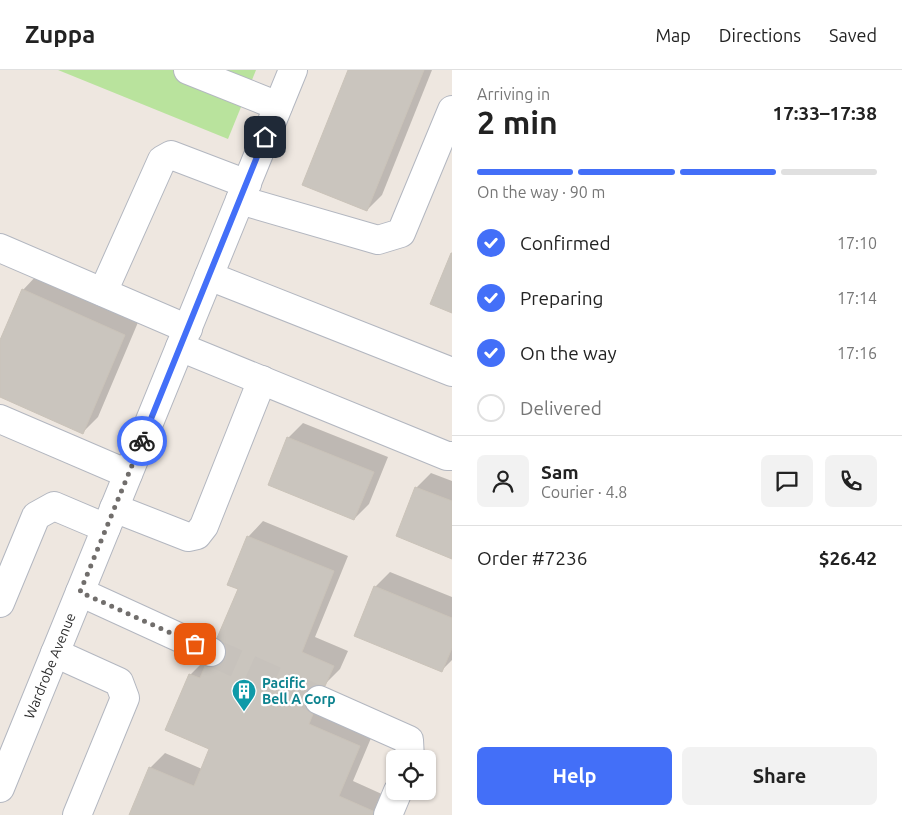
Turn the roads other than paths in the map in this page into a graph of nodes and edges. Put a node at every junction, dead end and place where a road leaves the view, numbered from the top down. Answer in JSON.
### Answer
{"nodes":[{"id":1,"x":293,"y":70,"type":"edge"},
{"id":2,"x":197,"y":72,"type":"edge"},
{"id":3,"x":278,"y":106,"type":"junction"},
{"id":4,"x":452,"y":110,"type":"edge"},
{"id":5,"x":243,"y":192,"type":"junction"},
{"id":6,"x":0,"y":248,"type":"edge"},
{"id":7,"x":209,"y":276,"type":"junction"},
{"id":8,"x":103,"y":292,"type":"junction"},
{"id":9,"x":184,"y":338,"type":"junction"},
{"id":10,"x":452,"y":372,"type":"edge"},
{"id":11,"x":262,"y":380,"type":"junction"},
{"id":12,"x":0,"y":419,"type":"edge"},
{"id":13,"x":452,"y":456,"type":"edge"},
{"id":14,"x":128,"y":474,"type":"junction"},
{"id":15,"x":110,"y":518,"type":"junction"},
{"id":16,"x":80,"y":592,"type":"junction"},
{"id":17,"x":0,"y":603,"type":"edge"},
{"id":18,"x":211,"y":652,"type":"tunnel mouth"},
{"id":19,"x":55,"y":653,"type":"junction"},
{"id":20,"x":319,"y":700,"type":"tunnel mouth"},
{"id":21,"x":9,"y":740,"type":"edge"},
{"id":22,"x":409,"y":750,"type":"edge"},
{"id":23,"x":0,"y":788,"type":"edge"},
{"id":24,"x":394,"y":800,"type":"edge"},
{"id":25,"x":77,"y":815,"type":"edge"},
{"id":26,"x":388,"y":815,"type":"edge"}],
"edges":[{"from":1,"to":3,"type":"street","name":"Wardrobe Avenue"},
{"from":2,"to":3,"type":"street"},
{"from":3,"to":5,"type":"street","name":"Wardrobe Avenue"},
{"from":4,"to":5,"type":"street"},
{"from":5,"to":7,"type":"street","name":"Wardrobe Avenue"},
{"from":5,"to":8,"type":"street"},
{"from":6,"to":8,"type":"street"},
{"from":7,"to":9,"type":"street","name":"Wardrobe Avenue"},
{"from":7,"to":10,"type":"street"},
{"from":8,"to":9,"type":"street"},
{"from":9,"to":11,"type":"street"},
{"from":9,"to":14,"type":"street","name":"Wardrobe Avenue"},
{"from":11,"to":13,"type":"street"},
{"from":11,"to":15,"type":"street"},
{"from":12,"to":14,"type":"street"},
{"from":14,"to":15,"type":"street","name":"Wardrobe Avenue"},
{"from":15,"to":16,"type":"street","name":"Wardrobe Avenue"},
{"from":15,"to":17,"type":"street"},
{"from":16,"to":18,"type":"street"},
{"from":16,"to":19,"type":"street","name":"Wardrobe Avenue"},
{"from":19,"to":21,"type":"street","name":"Wardrobe Avenue"},
{"from":19,"to":25,"type":"street"},
{"from":20,"to":22,"type":"street"},
{"from":21,"to":23,"type":"street","name":"Wardrobe Avenue"},
{"from":24,"to":26,"type":"street"}]}
